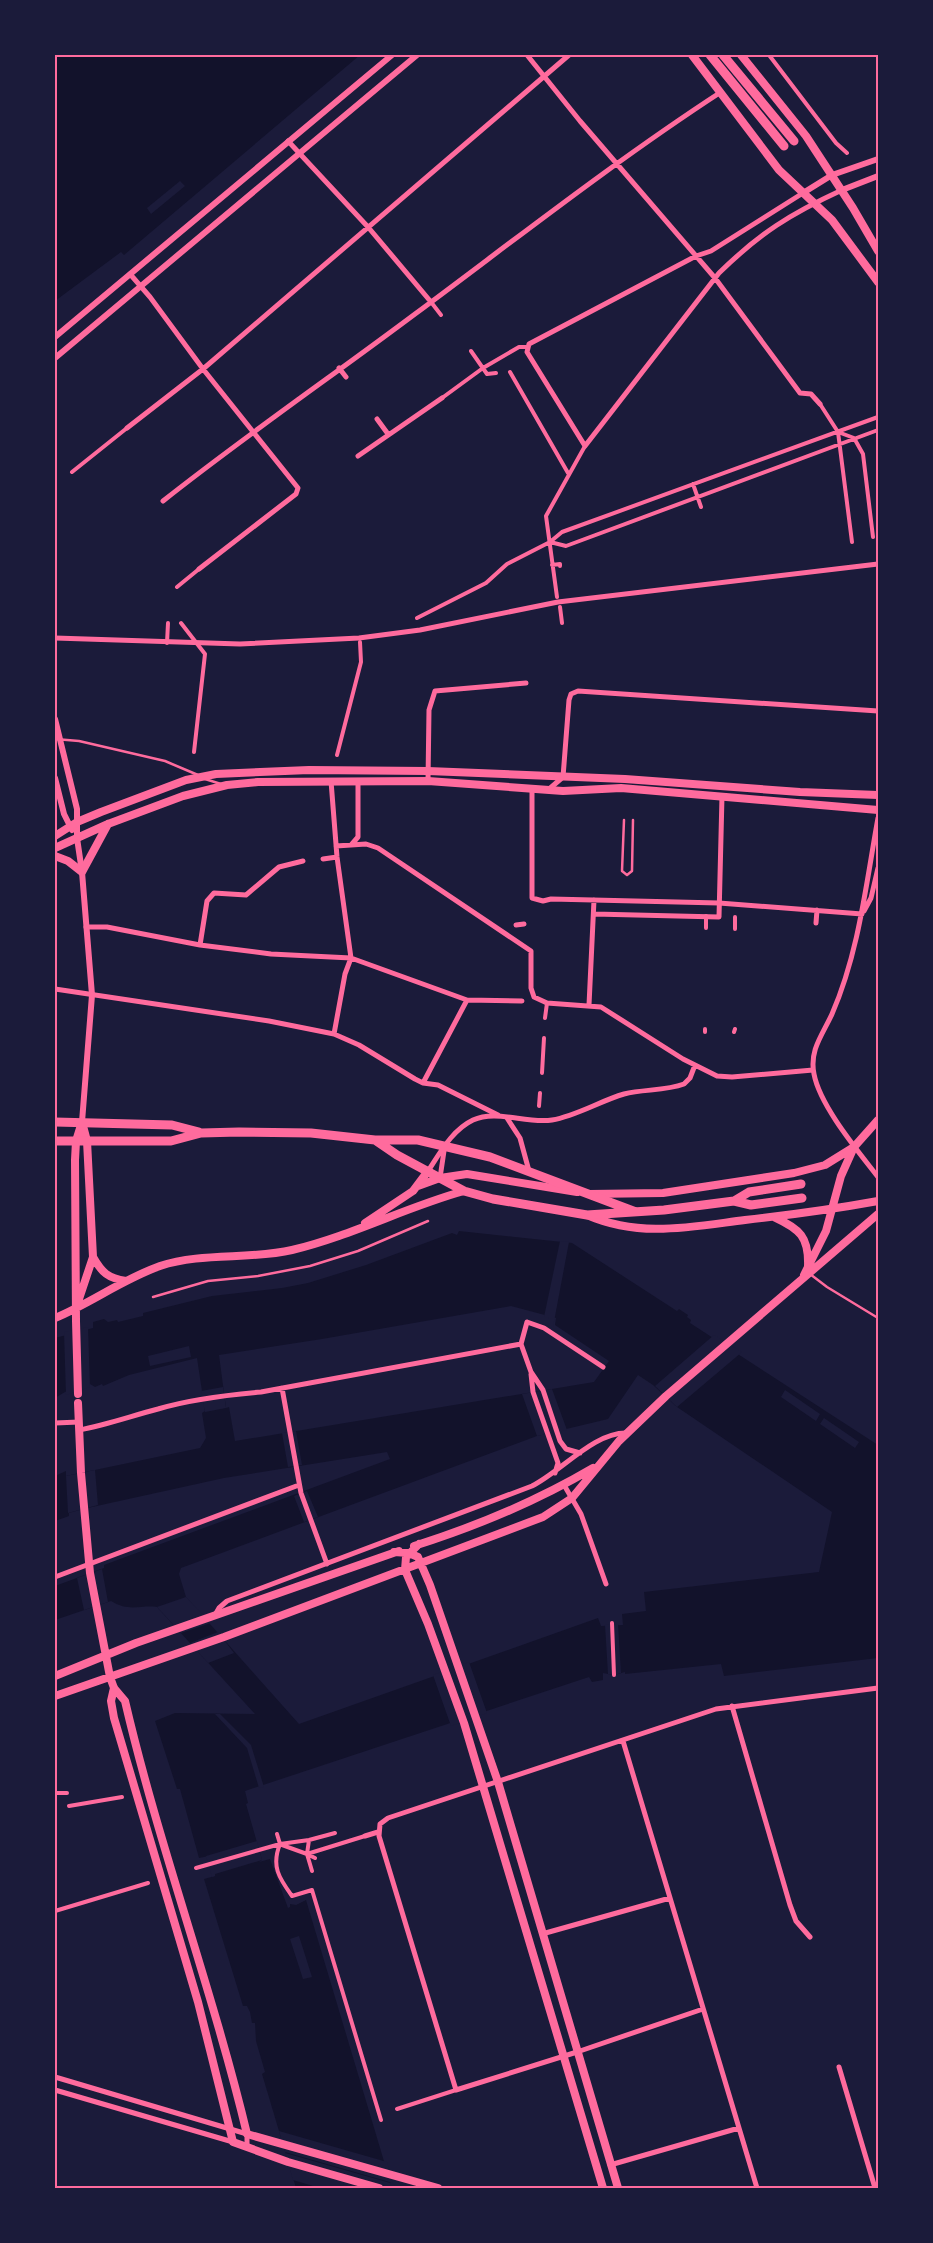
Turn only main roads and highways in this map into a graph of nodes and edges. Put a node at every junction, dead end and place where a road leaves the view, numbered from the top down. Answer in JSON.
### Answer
{"nodes":[{"id":1,"x":692,"y":55,"type":"edge"},
{"id":2,"x":710,"y":55,"type":"edge"},
{"id":3,"x":723,"y":55,"type":"edge"},
{"id":4,"x":741,"y":55,"type":"edge"},
{"id":5,"x":794,"y":141,"type":"dead end"},
{"id":6,"x":784,"y":146,"type":"dead end"},
{"id":7,"x":878,"y":251,"type":"edge"},
{"id":8,"x":878,"y":282,"type":"edge"},
{"id":9,"x":337,"y":769,"type":"junction"},
{"id":10,"x":331,"y":781,"type":"junction"},
{"id":11,"x":358,"y":781,"type":"junction"},
{"id":12,"x":878,"y":795,"type":"edge"},
{"id":13,"x":878,"y":810,"type":"edge"},
{"id":14,"x":108,"y":824,"type":"junction"},
{"id":15,"x":55,"y":836,"type":"edge"},
{"id":16,"x":55,"y":848,"type":"edge"},
{"id":17,"x":55,"y":856,"type":"edge"},
{"id":18,"x":878,"y":1120,"type":"edge"},
{"id":19,"x":55,"y":1122,"type":"edge"},
{"id":20,"x":82,"y":1122,"type":"junction"},
{"id":21,"x":200,"y":1133,"type":"junction"},
{"id":22,"x":375,"y":1140,"type":"junction"},
{"id":23,"x":55,"y":1141,"type":"edge"},
{"id":24,"x":76,"y":1141,"type":"junction"},
{"id":25,"x":87,"y":1141,"type":"junction"},
{"id":26,"x":854,"y":1147,"type":"junction"},
{"id":27,"x":428,"y":1171,"type":"junction"},
{"id":28,"x":440,"y":1178,"type":"junction"},
{"id":29,"x":801,"y":1184,"type":"dead end"},
{"id":30,"x":418,"y":1186,"type":"junction"},
{"id":31,"x":464,"y":1191,"type":"junction"},
{"id":32,"x":589,"y":1194,"type":"junction"},
{"id":33,"x":802,"y":1198,"type":"dead end"},
{"id":34,"x":734,"y":1201,"type":"junction"},
{"id":35,"x":878,"y":1201,"type":"edge"},
{"id":36,"x":832,"y":1209,"type":"junction"},
{"id":37,"x":636,"y":1212,"type":"junction"},
{"id":38,"x":878,"y":1214,"type":"edge"},
{"id":39,"x":587,"y":1215,"type":"junction"},
{"id":40,"x":772,"y":1217,"type":"junction"},
{"id":41,"x":357,"y":1228,"type":"junction"},
{"id":42,"x":93,"y":1257,"type":"junction"},
{"id":43,"x":806,"y":1272,"type":"junction"},
{"id":44,"x":126,"y":1282,"type":"junction"},
{"id":45,"x":76,"y":1308,"type":"junction"},
{"id":46,"x":55,"y":1318,"type":"edge"},
{"id":47,"x":78,"y":1394,"type":"dead end"},
{"id":48,"x":78,"y":1403,"type":"dead end"},
{"id":49,"x":597,"y":1465,"type":"junction"},
{"id":50,"x":419,"y":1544,"type":"junction"},
{"id":51,"x":394,"y":1552,"type":"junction"},
{"id":52,"x":409,"y":1552,"type":"junction"},
{"id":53,"x":422,"y":1564,"type":"junction"},
{"id":54,"x":405,"y":1570,"type":"junction"},
{"id":55,"x":105,"y":1657,"type":"junction"},
{"id":56,"x":55,"y":1676,"type":"edge"},
{"id":57,"x":110,"y":1677,"type":"junction"},
{"id":58,"x":114,"y":1688,"type":"junction"},
{"id":59,"x":55,"y":1696,"type":"edge"},
{"id":60,"x":379,"y":2188,"type":"edge"},
{"id":61,"x":438,"y":2188,"type":"edge"},
{"id":62,"x":603,"y":2188,"type":"edge"},
{"id":63,"x":618,"y":2188,"type":"edge"}],
"edges":[{"from":1,"to":8,"type":"main road"},
{"from":2,"to":6,"type":"main road"},
{"from":3,"to":5,"type":"main road"},
{"from":4,"to":7,"type":"main road"},
{"from":9,"to":10,"type":"main road"},
{"from":9,"to":11,"type":"main road"},
{"from":9,"to":12,"type":"main road"},
{"from":9,"to":15,"type":"main road"},
{"from":10,"to":11,"type":"main road"},
{"from":10,"to":14,"type":"main road"},
{"from":11,"to":13,"type":"main road"},
{"from":14,"to":16,"type":"main road"},
{"from":14,"to":17,"type":"main road"},
{"from":18,"to":26,"type":"main road"},
{"from":19,"to":20,"type":"main road"},
{"from":20,"to":21,"type":"main road"},
{"from":20,"to":24,"type":"main road"},
{"from":20,"to":25,"type":"main road"},
{"from":21,"to":22,"type":"main road"},
{"from":21,"to":25,"type":"main road"},
{"from":22,"to":27,"type":"main road"},
{"from":22,"to":32,"type":"main road"},
{"from":23,"to":24,"type":"main road"},
{"from":24,"to":25,"type":"main road"},
{"from":24,"to":45,"type":"main road"},
{"from":25,"to":42,"type":"main road"},
{"from":26,"to":32,"type":"main road"},
{"from":26,"to":36,"type":"main road"},
{"from":27,"to":28,"type":"main road"},
{"from":27,"to":30,"type":"main road"},
{"from":28,"to":30,"type":"main road"},
{"from":28,"to":31,"type":"main road"},
{"from":28,"to":32,"type":"main road"},
{"from":29,"to":34,"type":"main road"},
{"from":30,"to":41,"type":"main road"},
{"from":31,"to":39,"type":"main road"},
{"from":31,"to":41,"type":"main road"},
{"from":32,"to":37,"type":"main road"},
{"from":33,"to":34,"type":"main road"},
{"from":34,"to":37,"type":"main road"},
{"from":35,"to":36,"type":"main road"},
{"from":36,"to":40,"type":"main road"},
{"from":36,"to":43,"type":"main road"},
{"from":37,"to":39,"type":"main road"},
{"from":38,"to":43,"type":"main road"},
{"from":39,"to":40,"type":"main road"},
{"from":40,"to":43,"type":"main road"},
{"from":41,"to":44,"type":"main road"},
{"from":42,"to":44,"type":"main road"},
{"from":42,"to":45,"type":"main road"},
{"from":43,"to":49,"type":"main road"},
{"from":44,"to":45,"type":"main road"},
{"from":45,"to":46,"type":"main road"},
{"from":45,"to":47,"type":"main road"},
{"from":48,"to":55,"type":"main road"},
{"from":49,"to":50,"type":"main road"},
{"from":49,"to":53,"type":"main road"},
{"from":50,"to":51,"type":"main road"},
{"from":50,"to":52,"type":"main road"},
{"from":51,"to":52,"type":"main road"},
{"from":51,"to":55,"type":"main road"},
{"from":52,"to":53,"type":"main road"},
{"from":52,"to":54,"type":"main road"},
{"from":53,"to":54,"type":"main road"},
{"from":53,"to":63,"type":"main road"},
{"from":54,"to":57,"type":"main road"},
{"from":54,"to":62,"type":"main road"},
{"from":55,"to":56,"type":"main road"},
{"from":55,"to":57,"type":"main road"},
{"from":57,"to":58,"type":"main road"},
{"from":57,"to":59,"type":"main road"},
{"from":58,"to":60,"type":"main road"},
{"from":58,"to":61,"type":"main road"}]}
